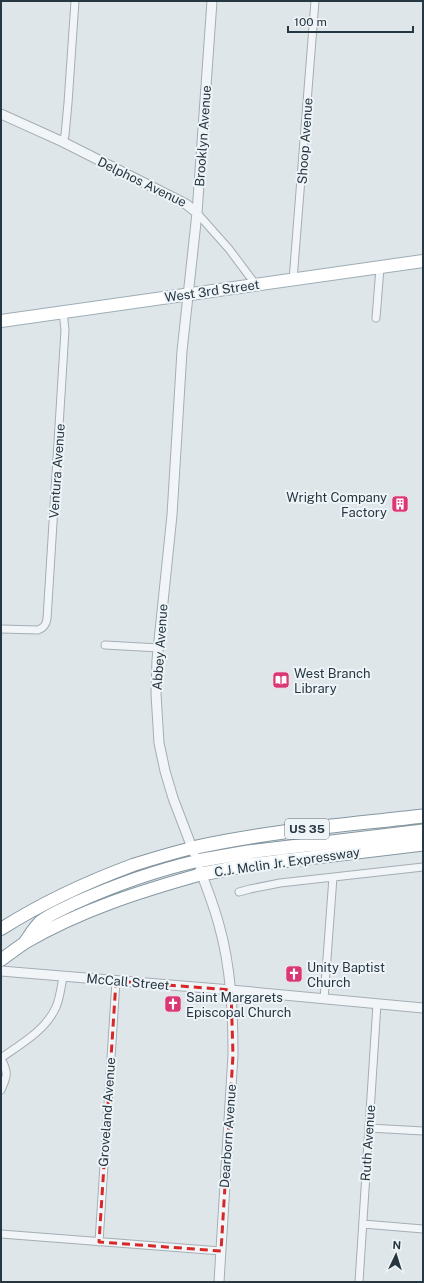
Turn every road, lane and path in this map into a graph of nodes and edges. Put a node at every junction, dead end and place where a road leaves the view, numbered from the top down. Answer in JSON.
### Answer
{"nodes":[{"id":1,"x":75,"y":1,"type":"edge"},
{"id":2,"x":212,"y":1,"type":"edge"},
{"id":3,"x":315,"y":1,"type":"edge"},
{"id":4,"x":1,"y":114,"type":"edge"},
{"id":5,"x":63,"y":142,"type":"junction"},
{"id":6,"x":197,"y":213,"type":"junction"},
{"id":7,"x":423,"y":261,"type":"edge"},
{"id":8,"x":380,"y":268,"type":"junction"},
{"id":9,"x":293,"y":280,"type":"junction"},
{"id":10,"x":256,"y":285,"type":"junction"},
{"id":11,"x":188,"y":295,"type":"junction"},
{"id":12,"x":63,"y":312,"type":"junction"},
{"id":13,"x":376,"y":318,"type":"dead end"},
{"id":14,"x":1,"y":322,"type":"edge"},
{"id":15,"x":1,"y":629,"type":"edge"},
{"id":16,"x":105,"y":645,"type":"dead end"},
{"id":17,"x":159,"y":648,"type":"junction"},
{"id":18,"x":423,"y":816,"type":"edge"},
{"id":19,"x":423,"y":831,"type":"edge"},
{"id":20,"x":423,"y":844,"type":"edge"},
{"id":21,"x":192,"y":848,"type":"junction"},
{"id":22,"x":197,"y":862,"type":"junction"},
{"id":23,"x":423,"y":867,"type":"edge"},
{"id":24,"x":202,"y":874,"type":"junction"},
{"id":25,"x":333,"y":877,"type":"junction"},
{"id":26,"x":239,"y":892,"type":"dead end"},
{"id":27,"x":1,"y":930,"type":"edge"},
{"id":28,"x":25,"y":943,"type":"junction"},
{"id":29,"x":1,"y":960,"type":"edge"},
{"id":30,"x":1,"y":971,"type":"edge"},
{"id":31,"x":63,"y":977,"type":"junction"},
{"id":32,"x":116,"y":981,"type":"junction"},
{"id":33,"x":231,"y":990,"type":"junction"},
{"id":34,"x":324,"y":999,"type":"junction"},
{"id":35,"x":377,"y":1004,"type":"junction"},
{"id":36,"x":423,"y":1008,"type":"edge"},
{"id":37,"x":1,"y":1058,"type":"edge"},
{"id":38,"x":1,"y":1090,"type":"edge"},
{"id":39,"x":369,"y":1128,"type":"junction"},
{"id":40,"x":423,"y":1131,"type":"edge"},
{"id":41,"x":363,"y":1224,"type":"junction"},
{"id":42,"x":423,"y":1229,"type":"edge"},
{"id":43,"x":1,"y":1234,"type":"edge"},
{"id":44,"x":99,"y":1242,"type":"junction"},
{"id":45,"x":221,"y":1251,"type":"junction"},
{"id":46,"x":219,"y":1282,"type":"edge"},
{"id":47,"x":359,"y":1282,"type":"edge"}],
"edges":[{"from":1,"to":5,"type":"street"},
{"from":2,"to":6,"type":"street","name":"Brooklyn Avenue"},
{"from":3,"to":9,"type":"street","name":"Shoop Avenue"},
{"from":4,"to":5,"type":"street","name":"Delphos Avenue"},
{"from":5,"to":6,"type":"street","name":"Delphos Avenue"},
{"from":6,"to":10,"type":"street","name":"Delphos Avenue"},
{"from":6,"to":11,"type":"street","name":"Brooklyn Avenue"},
{"from":7,"to":8,"type":"main road","name":"West 3rd Street"},
{"from":8,"to":9,"type":"main road","name":"West 3rd Street"},
{"from":8,"to":13,"type":"street"},
{"from":9,"to":10,"type":"main road","name":"West 3rd Street"},
{"from":10,"to":11,"type":"main road","name":"West 3rd Street"},
{"from":11,"to":12,"type":"main road","name":"West 3rd Street"},
{"from":11,"to":17,"type":"street","name":"Abbey Avenue"},
{"from":12,"to":14,"type":"main road","name":"West 3rd Street"},
{"from":12,"to":15,"type":"street","name":"Ventura Avenue"},
{"from":16,"to":17,"type":"street"},
{"from":17,"to":21,"type":"street","name":"Abbey Avenue"},
{"from":18,"to":21,"type":"highway","number":"US 35"},
{"from":19,"to":22,"type":"highway"},
{"from":20,"to":24,"type":"highway","name":"C.J. Mclin Jr. Expressway","number":"US 35"},
{"from":21,"to":22,"type":"street","name":"Abbey Avenue"},
{"from":21,"to":27,"type":"main road","number":"US 35"},
{"from":22,"to":24,"type":"street","name":"Abbey Avenue"},
{"from":22,"to":28,"type":"main road"},
{"from":23,"to":25,"type":"street"},
{"from":24,"to":28,"type":"main road","name":"C.J. Mclin Jr. Expressway","number":"US 35"},
{"from":24,"to":33,"type":"street","name":"Abbey Avenue"},
{"from":25,"to":26,"type":"street"},
{"from":25,"to":34,"type":"street"},
{"from":28,"to":29,"type":"main road","name":"C.J. Mclin Jr. Expressway","number":"US 35"},
{"from":30,"to":31,"type":"street","name":"McCall Street"},
{"from":31,"to":32,"type":"street","name":"McCall Street"},
{"from":31,"to":37,"type":"street"},
{"from":32,"to":33,"type":"street","name":"McCall Street"},
{"from":32,"to":44,"type":"street","name":"Groveland Avenue"},
{"from":33,"to":34,"type":"street","name":"McCall Street"},
{"from":33,"to":45,"type":"street","name":"Dearborn Avenue"},
{"from":34,"to":35,"type":"street","name":"McCall Street"},
{"from":35,"to":36,"type":"street","name":"McCall Street"},
{"from":35,"to":39,"type":"street","name":"Ruth Avenue"},
{"from":37,"to":38,"type":"street"},
{"from":39,"to":40,"type":"street"},
{"from":39,"to":41,"type":"street","name":"Ruth Avenue"},
{"from":41,"to":42,"type":"street"},
{"from":41,"to":47,"type":"street","name":"Ruth Avenue"},
{"from":43,"to":44,"type":"street"},
{"from":44,"to":45,"type":"street"},
{"from":45,"to":46,"type":"street","name":"Dearborn Avenue"}]}
